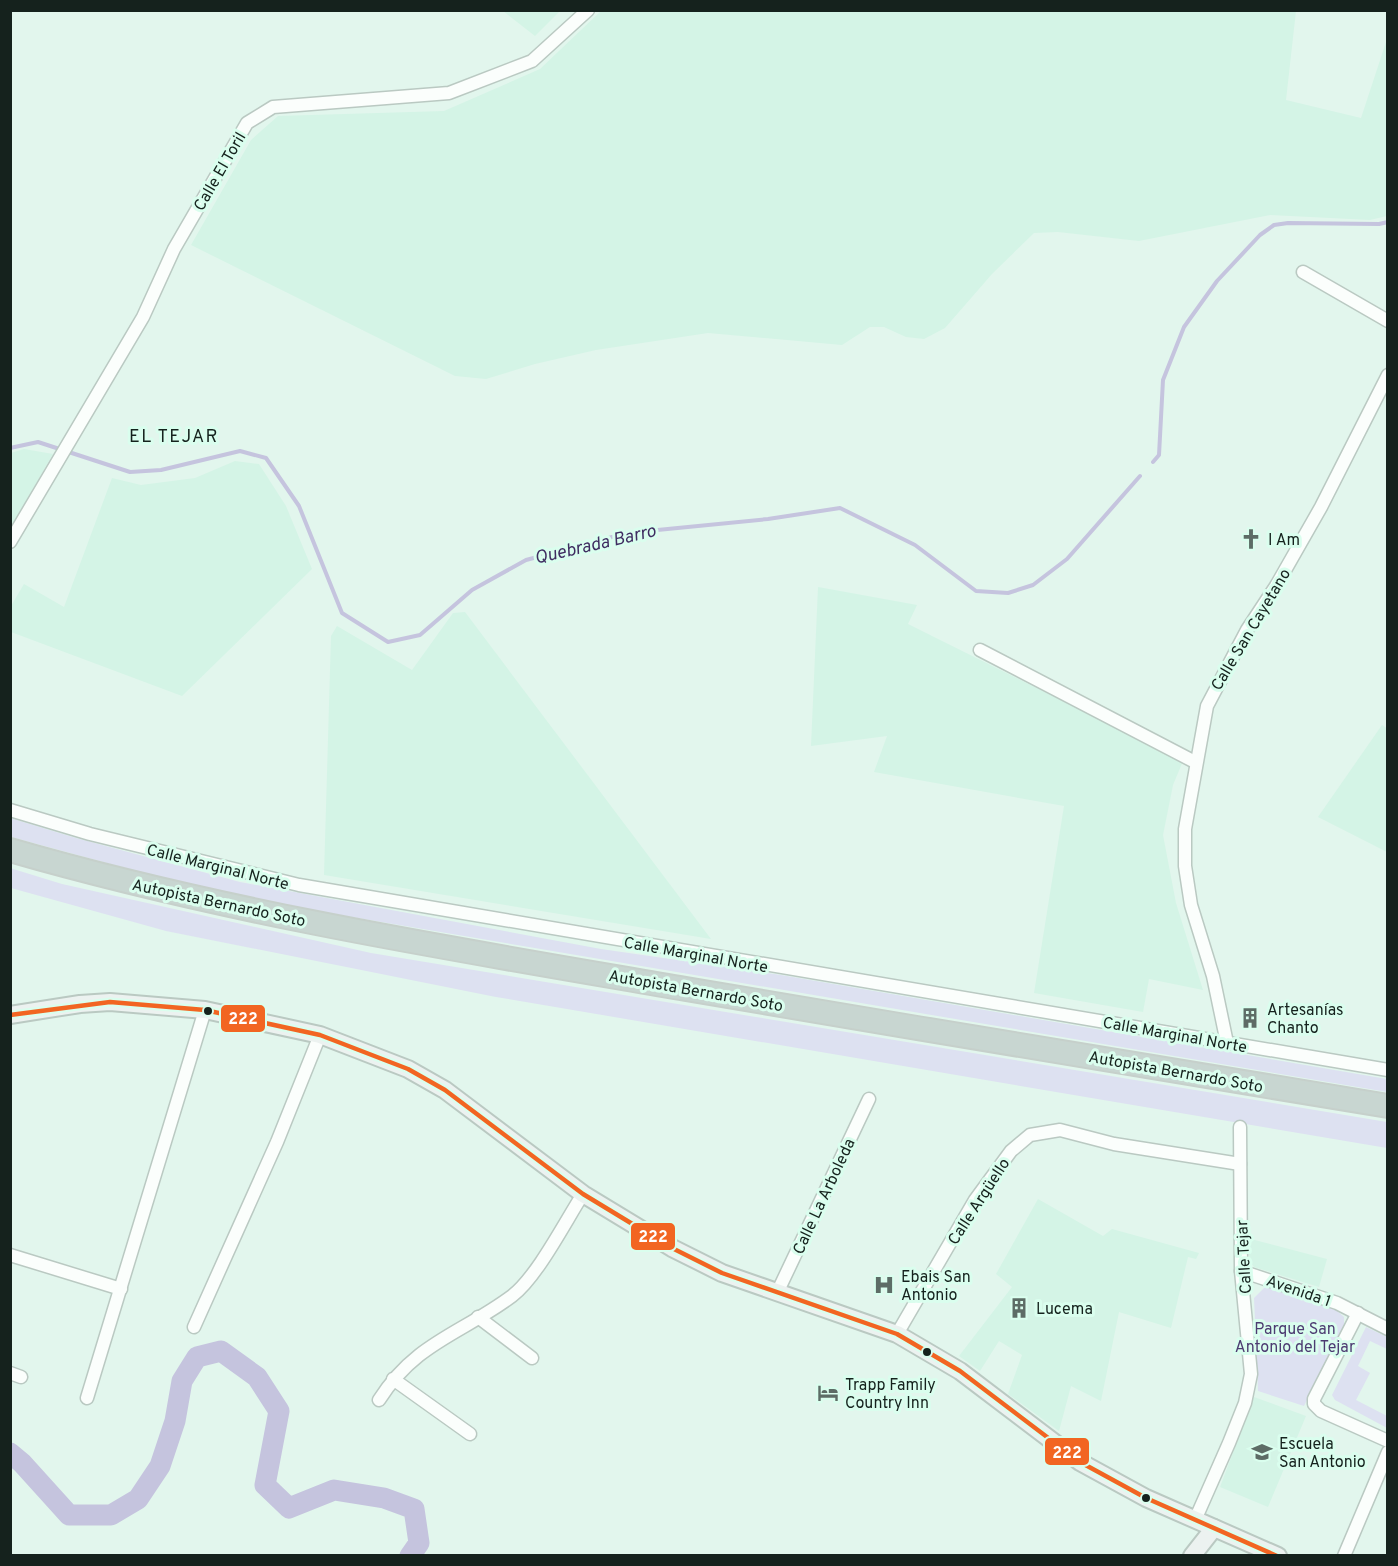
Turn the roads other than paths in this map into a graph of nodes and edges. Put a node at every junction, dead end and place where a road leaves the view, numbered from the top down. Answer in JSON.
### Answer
{"nodes":[{"id":1,"x":588,"y":10,"type":"edge"},
{"id":2,"x":1303,"y":272,"type":"dead end"},
{"id":3,"x":1388,"y":321,"type":"edge"},
{"id":4,"x":1388,"y":375,"type":"edge"},
{"id":5,"x":10,"y":542,"type":"edge"},
{"id":6,"x":980,"y":650,"type":"dead end"},
{"id":7,"x":1195,"y":762,"type":"junction"},
{"id":8,"x":10,"y":810,"type":"edge"},
{"id":9,"x":10,"y":850,"type":"edge"},
{"id":10,"x":205,"y":1010,"type":"junction"},
{"id":11,"x":10,"y":1015,"type":"edge"},
{"id":12,"x":320,"y":1035,"type":"junction"},
{"id":13,"x":1227,"y":1043,"type":"junction"},
{"id":14,"x":1388,"y":1070,"type":"edge"},
{"id":15,"x":869,"y":1099,"type":"dead end"},
{"id":16,"x":1388,"y":1106,"type":"edge"},
{"id":17,"x":1240,"y":1127,"type":"dead end"},
{"id":18,"x":1240,"y":1164,"type":"junction"},
{"id":19,"x":583,"y":1194,"type":"junction"},
{"id":20,"x":10,"y":1255,"type":"edge"},
{"id":21,"x":1241,"y":1271,"type":"junction"},
{"id":22,"x":121,"y":1289,"type":"junction"},
{"id":23,"x":777,"y":1293,"type":"junction"},
{"id":24,"x":1358,"y":1313,"type":"junction"},
{"id":25,"x":478,"y":1317,"type":"junction"},
{"id":26,"x":194,"y":1327,"type":"dead end"},
{"id":27,"x":1388,"y":1329,"type":"edge"},
{"id":28,"x":897,"y":1334,"type":"junction"},
{"id":29,"x":532,"y":1358,"type":"dead end"},
{"id":30,"x":393,"y":1379,"type":"junction"},
{"id":31,"x":87,"y":1398,"type":"dead end"},
{"id":32,"x":379,"y":1400,"type":"dead end"},
{"id":33,"x":470,"y":1434,"type":"dead end"},
{"id":34,"x":1388,"y":1441,"type":"edge"},
{"id":35,"x":1388,"y":1452,"type":"edge"},
{"id":36,"x":1195,"y":1520,"type":"junction"},
{"id":37,"x":1214,"y":1528,"type":"junction"},
{"id":38,"x":1192,"y":1556,"type":"edge"},
{"id":39,"x":1278,"y":1556,"type":"edge"},
{"id":40,"x":1344,"y":1556,"type":"edge"}],
"edges":[{"from":1,"to":5,"type":"street","name":"Calle El Toril"},
{"from":2,"to":3,"type":"street"},
{"from":4,"to":7,"type":"street","name":"Calle San Cayetano"},
{"from":6,"to":7,"type":"street"},
{"from":7,"to":13,"type":"street","name":"Calle San Cayetano"},
{"from":8,"to":13,"type":"street","name":"Calle Marginal Norte"},
{"from":9,"to":16,"type":"highway","name":"Autopista Bernardo Soto"},
{"from":10,"to":11,"type":"main road"},
{"from":10,"to":12,"type":"main road"},
{"from":10,"to":22,"type":"street"},
{"from":12,"to":19,"type":"main road"},
{"from":12,"to":26,"type":"street"},
{"from":13,"to":14,"type":"street","name":"Calle Marginal Norte"},
{"from":15,"to":23,"type":"street","name":"Calle La Arboleda"},
{"from":17,"to":18,"type":"street","name":"Calle Tejar"},
{"from":18,"to":21,"type":"street","name":"Calle Tejar"},
{"from":18,"to":28,"type":"street","name":"Calle Argüello"},
{"from":19,"to":23,"type":"main road"},
{"from":19,"to":25,"type":"street"},
{"from":20,"to":22,"type":"street"},
{"from":21,"to":24,"type":"street","name":"Avenida 1"},
{"from":21,"to":36,"type":"street","name":"Calle Tejar"},
{"from":22,"to":31,"type":"street"},
{"from":23,"to":28,"type":"main road"},
{"from":24,"to":27,"type":"street","name":"Avenida 1"},
{"from":24,"to":34,"type":"street"},
{"from":25,"to":29,"type":"street"},
{"from":25,"to":30,"type":"street"},
{"from":28,"to":36,"type":"main road"},
{"from":30,"to":32,"type":"street"},
{"from":30,"to":33,"type":"street"},
{"from":35,"to":40,"type":"street"},
{"from":36,"to":37,"type":"main road"},
{"from":37,"to":38,"type":"main road"},
{"from":37,"to":39,"type":"main road"}]}
